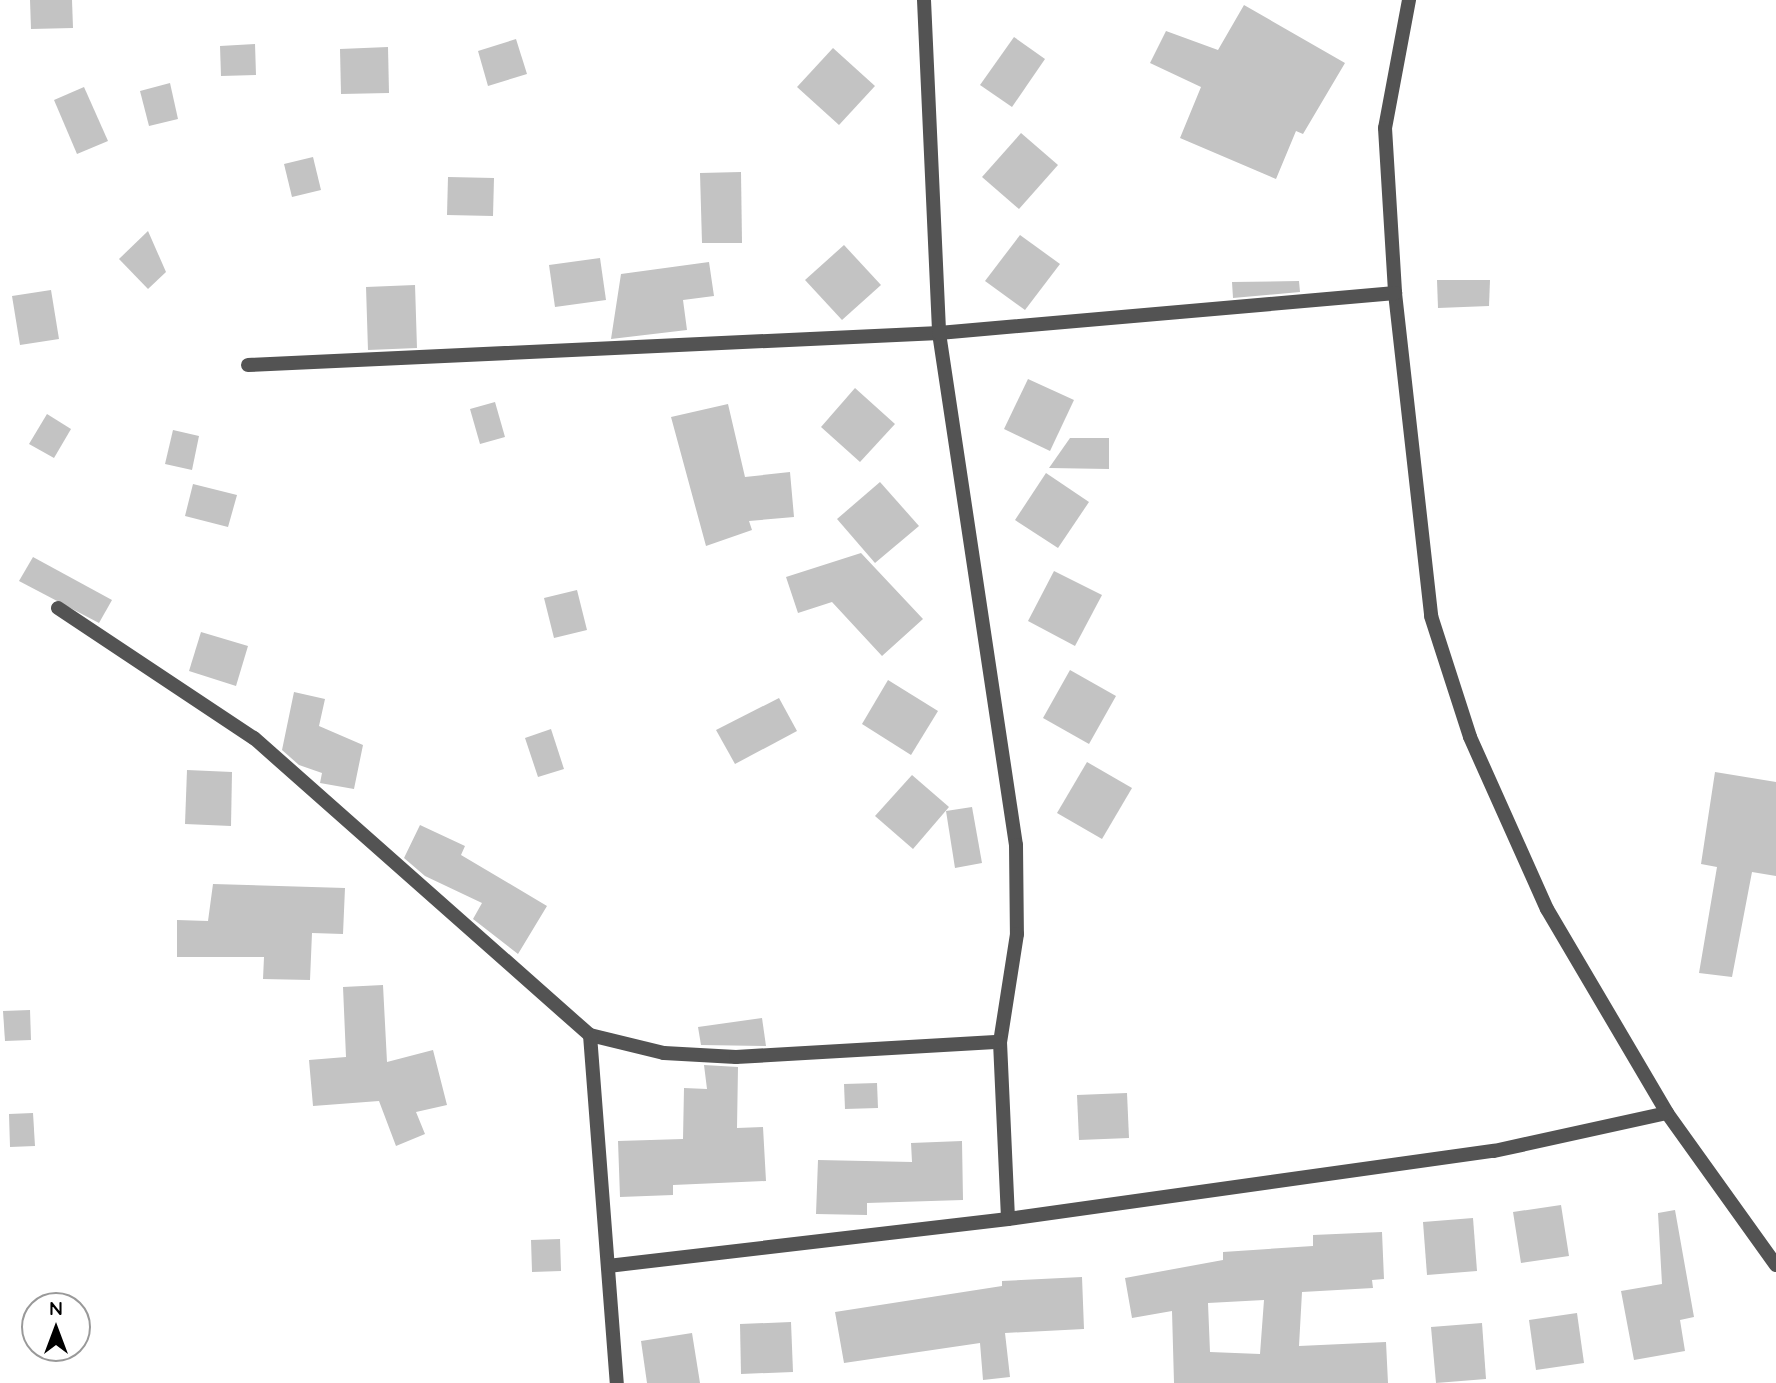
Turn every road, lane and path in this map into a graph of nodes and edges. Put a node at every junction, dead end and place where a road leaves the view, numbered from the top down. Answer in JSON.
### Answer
{"nodes":[{"id":1,"x":924,"y":0,"type":"edge"},
{"id":2,"x":1409,"y":0,"type":"edge"},
{"id":3,"x":1395,"y":293,"type":"junction"},
{"id":4,"x":939,"y":333,"type":"junction"},
{"id":5,"x":248,"y":365,"type":"dead end"},
{"id":6,"x":58,"y":608,"type":"dead end"},
{"id":7,"x":590,"y":1035,"type":"junction"},
{"id":8,"x":1000,"y":1042,"type":"junction"},
{"id":9,"x":1667,"y":1113,"type":"junction"},
{"id":10,"x":1008,"y":1219,"type":"junction"},
{"id":11,"x":1776,"y":1265,"type":"edge"},
{"id":12,"x":608,"y":1266,"type":"junction"},
{"id":13,"x":617,"y":1383,"type":"edge"}],
"edges":[{"from":1,"to":4,"type":"street"},
{"from":2,"to":3,"type":"street"},
{"from":3,"to":4,"type":"street"},
{"from":3,"to":9,"type":"street"},
{"from":4,"to":5,"type":"street"},
{"from":4,"to":8,"type":"street"},
{"from":6,"to":7,"type":"street"},
{"from":7,"to":8,"type":"street"},
{"from":7,"to":12,"type":"street"},
{"from":8,"to":10,"type":"street"},
{"from":9,"to":10,"type":"street"},
{"from":9,"to":11,"type":"street"},
{"from":10,"to":12,"type":"street"},
{"from":12,"to":13,"type":"street"}]}
